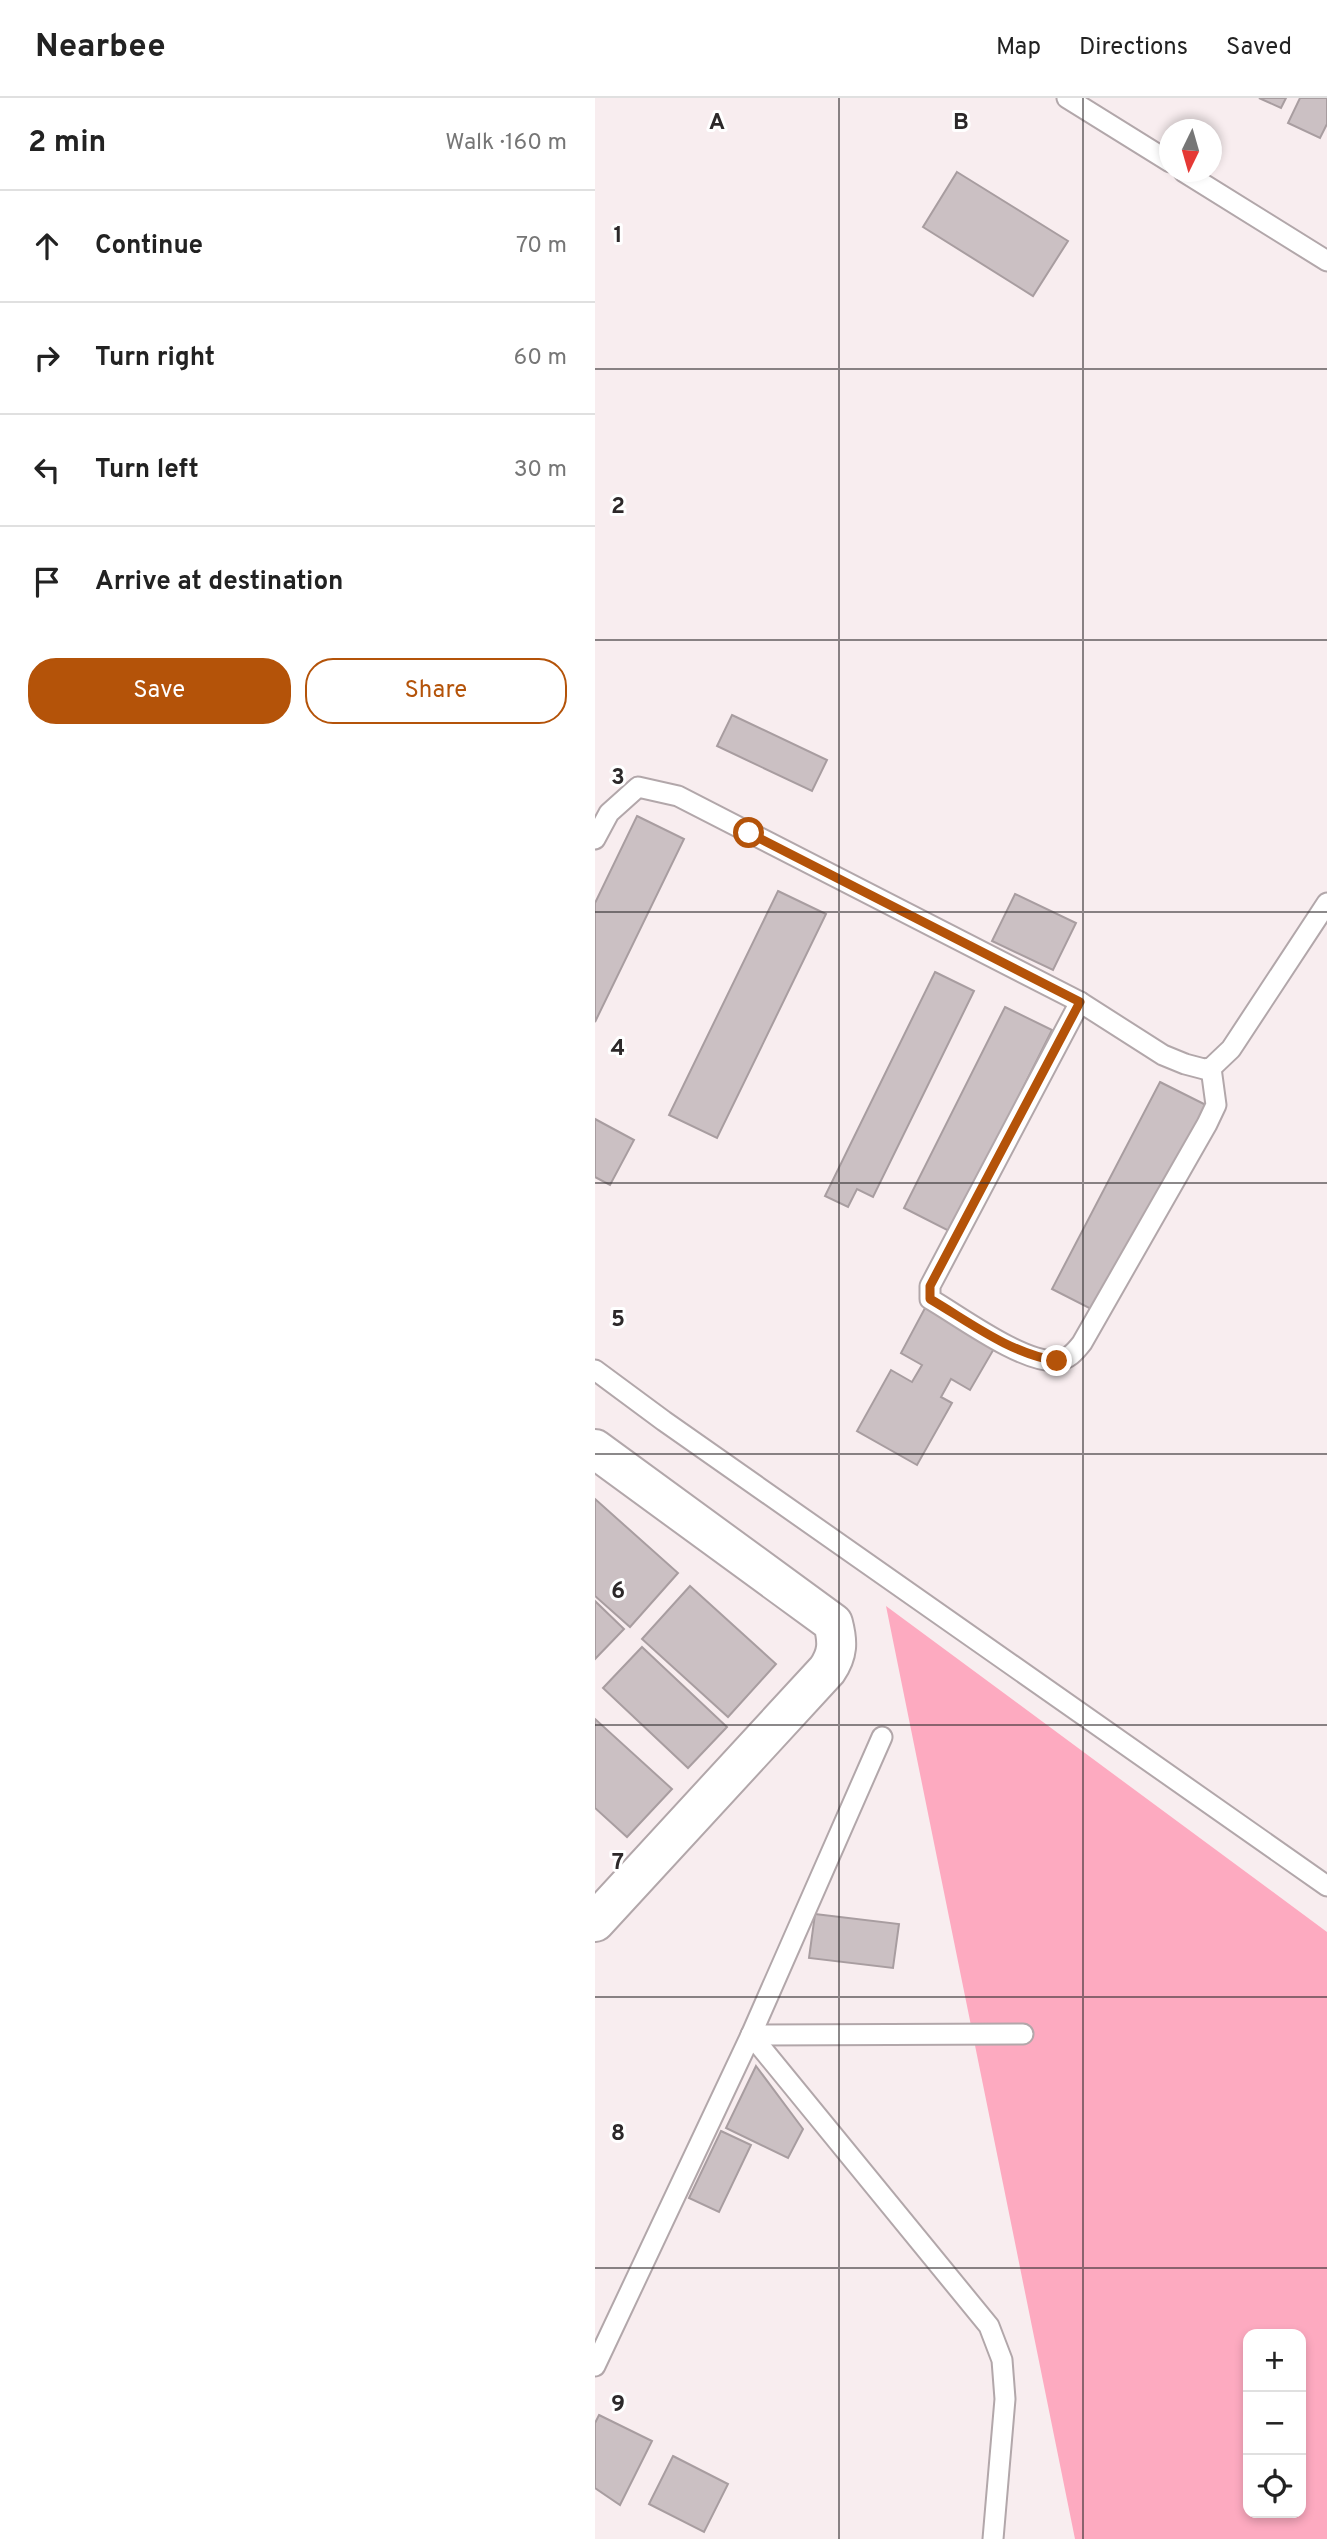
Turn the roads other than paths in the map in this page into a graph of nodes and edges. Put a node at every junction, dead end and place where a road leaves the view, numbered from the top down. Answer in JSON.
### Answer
{"nodes":[{"id":1,"x":1067,"y":98,"type":"edge"},
{"id":2,"x":1159,"y":155,"type":"edge"},
{"id":3,"x":1200,"y":182,"type":"edge"},
{"id":4,"x":1327,"y":261,"type":"edge"},
{"id":5,"x":595,"y":839,"type":"edge"},
{"id":6,"x":1327,"y":903,"type":"edge"},
{"id":7,"x":1080,"y":1002,"type":"junction"},
{"id":8,"x":1211,"y":1068,"type":"junction"},
{"id":9,"x":595,"y":1370,"type":"edge"},
{"id":10,"x":595,"y":1449,"type":"edge"},
{"id":11,"x":882,"y":1737,"type":"dead end"},
{"id":12,"x":1327,"y":1886,"type":"edge"},
{"id":13,"x":595,"y":1922,"type":"edge"},
{"id":14,"x":1024,"y":2034,"type":"dead end"},
{"id":15,"x":751,"y":2035,"type":"junction"},
{"id":16,"x":595,"y":2367,"type":"edge"},
{"id":17,"x":993,"y":2539,"type":"edge"}],
"edges":[{"from":1,"to":2,"type":"lane"},
{"from":3,"to":4,"type":"lane"},
{"from":5,"to":7,"type":"lane"},
{"from":6,"to":8,"type":"lane"},
{"from":7,"to":8,"type":"lane"},
{"from":7,"to":8,"type":"lane"},
{"from":9,"to":12,"type":"lane"},
{"from":10,"to":13,"type":"street"},
{"from":11,"to":15,"type":"lane"},
{"from":14,"to":15,"type":"lane"},
{"from":15,"to":16,"type":"lane"},
{"from":15,"to":17,"type":"lane"}]}
